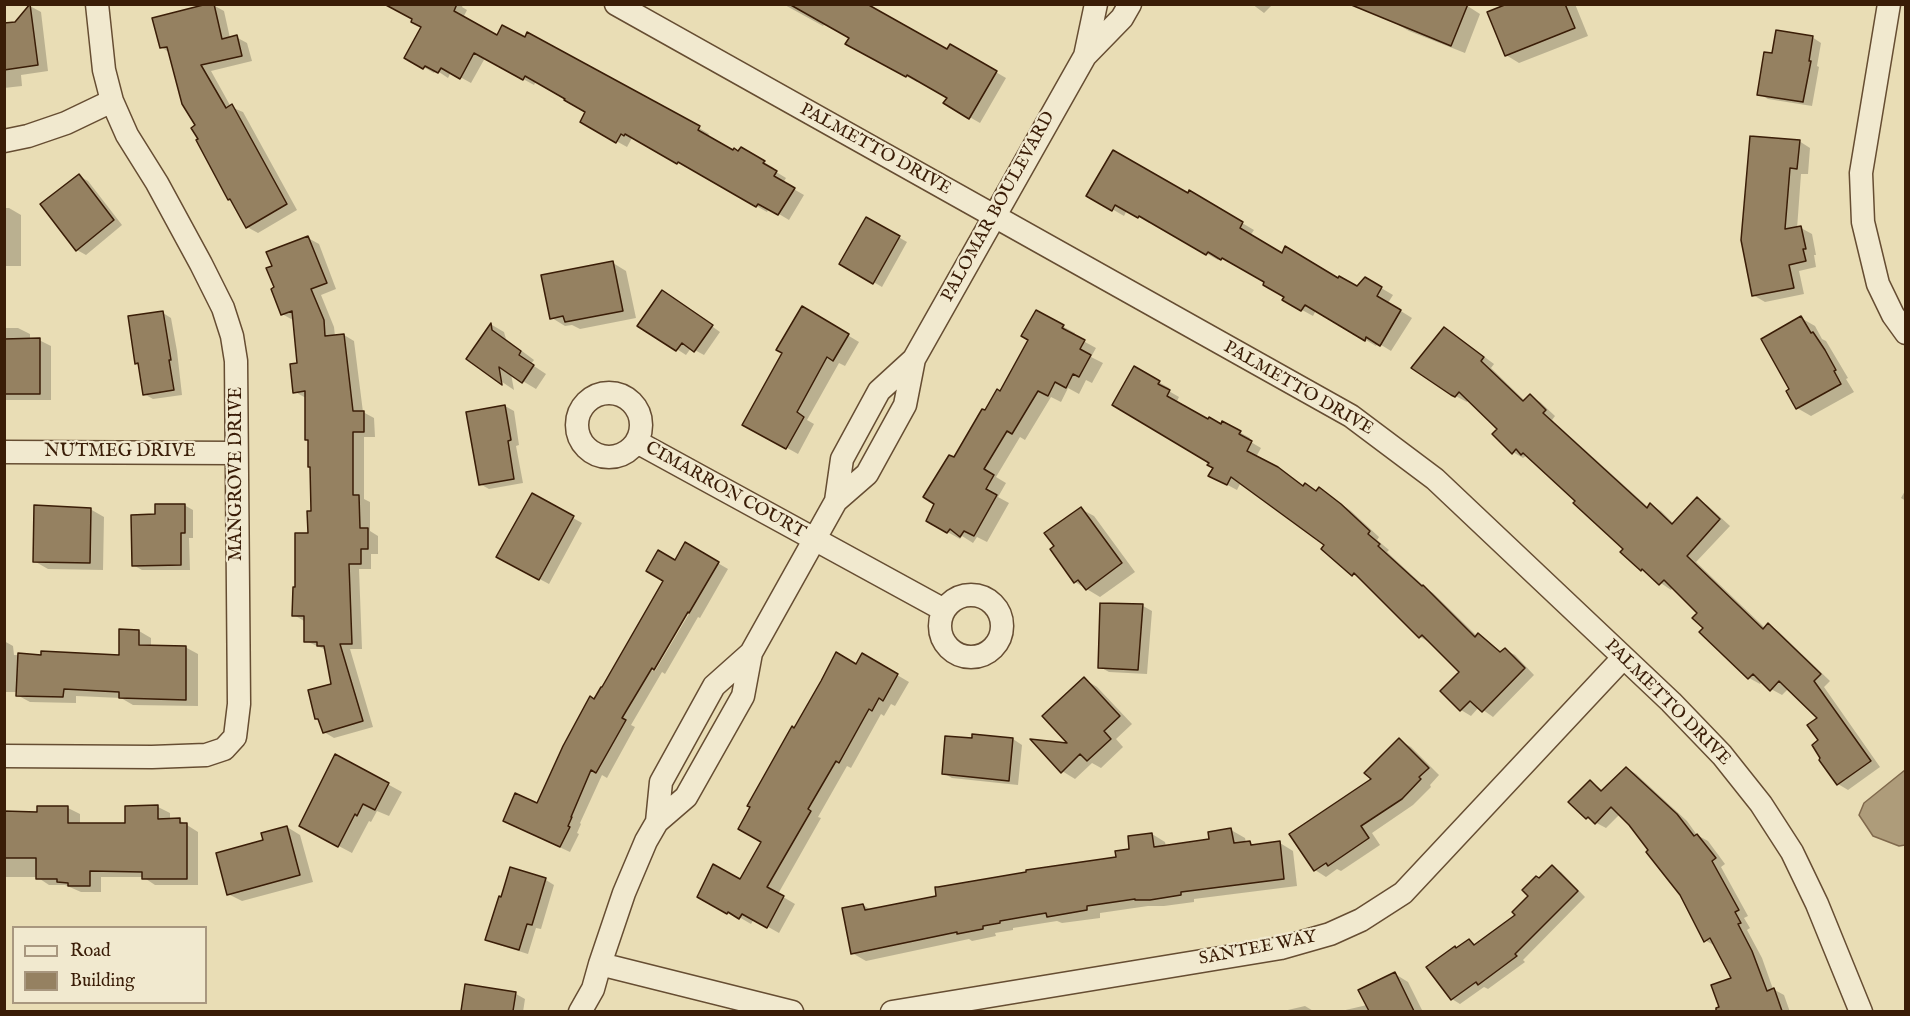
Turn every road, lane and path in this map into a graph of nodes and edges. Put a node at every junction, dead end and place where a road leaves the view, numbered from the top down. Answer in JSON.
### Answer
{"nodes":[{"id":1,"x":97,"y":4,"type":"edge"},
{"id":2,"x":616,"y":4,"type":"edge"},
{"id":3,"x":1096,"y":4,"type":"edge"},
{"id":4,"x":1130,"y":4,"type":"edge"},
{"id":5,"x":1889,"y":4,"type":"edge"},
{"id":6,"x":1085,"y":56,"type":"junction"},
{"id":7,"x":112,"y":101,"type":"junction"},
{"id":8,"x":4,"y":141,"type":"edge"},
{"id":9,"x":993,"y":216,"type":"junction"},
{"id":10,"x":1905,"y":333,"type":"edge"},
{"id":11,"x":637,"y":442,"type":"dead end"},
{"id":12,"x":4,"y":452,"type":"edge"},
{"id":13,"x":236,"y":453,"type":"junction"},
{"id":14,"x":814,"y":539,"type":"junction"},
{"id":15,"x":944,"y":610,"type":"dead end"},
{"id":16,"x":1623,"y":658,"type":"junction"},
{"id":17,"x":4,"y":756,"type":"edge"},
{"id":18,"x":600,"y":964,"type":"junction"},
{"id":19,"x":593,"y":989,"type":"junction"},
{"id":20,"x":580,"y":1011,"type":"edge"},
{"id":21,"x":597,"y":1011,"type":"edge"},
{"id":22,"x":792,"y":1011,"type":"edge"},
{"id":23,"x":892,"y":1011,"type":"edge"},
{"id":24,"x":1861,"y":1011,"type":"edge"}],
"edges":[{"from":1,"to":7,"type":"street","name":"MANGROVE DRIVE"},
{"from":2,"to":9,"type":"street","name":"PALMETTO DRIVE"},
{"from":3,"to":6,"type":"street","name":"PALOMAR BOULEVARD"},
{"from":4,"to":6,"type":"street","name":"PALOMAR BOULEVARD"},
{"from":5,"to":10,"type":"street"},
{"from":6,"to":9,"type":"street","name":"PALOMAR BOULEVARD"},
{"from":7,"to":8,"type":"street"},
{"from":7,"to":13,"type":"street","name":"MANGROVE DRIVE"},
{"from":9,"to":14,"type":"street","name":"PALOMAR BOULEVARD"},
{"from":9,"to":16,"type":"street","name":"PALMETTO DRIVE"},
{"from":11,"to":14,"type":"street","name":"CIMARRON COURT"},
{"from":12,"to":13,"type":"street","name":"NUTMEG DRIVE"},
{"from":13,"to":17,"type":"street","name":"MANGROVE DRIVE"},
{"from":14,"to":15,"type":"street","name":"CIMARRON COURT"},
{"from":14,"to":18,"type":"street","name":"PALOMAR BOULEVARD"},
{"from":16,"to":23,"type":"street","name":"SANTEE WAY"},
{"from":16,"to":24,"type":"street","name":"PALMETTO DRIVE"},
{"from":18,"to":19,"type":"street","name":"PALOMAR BOULEVARD"},
{"from":18,"to":22,"type":"street"},
{"from":19,"to":20,"type":"street","name":"PALOMAR BOULEVARD"},
{"from":19,"to":21,"type":"street","name":"PALOMAR BOULEVARD"}]}
